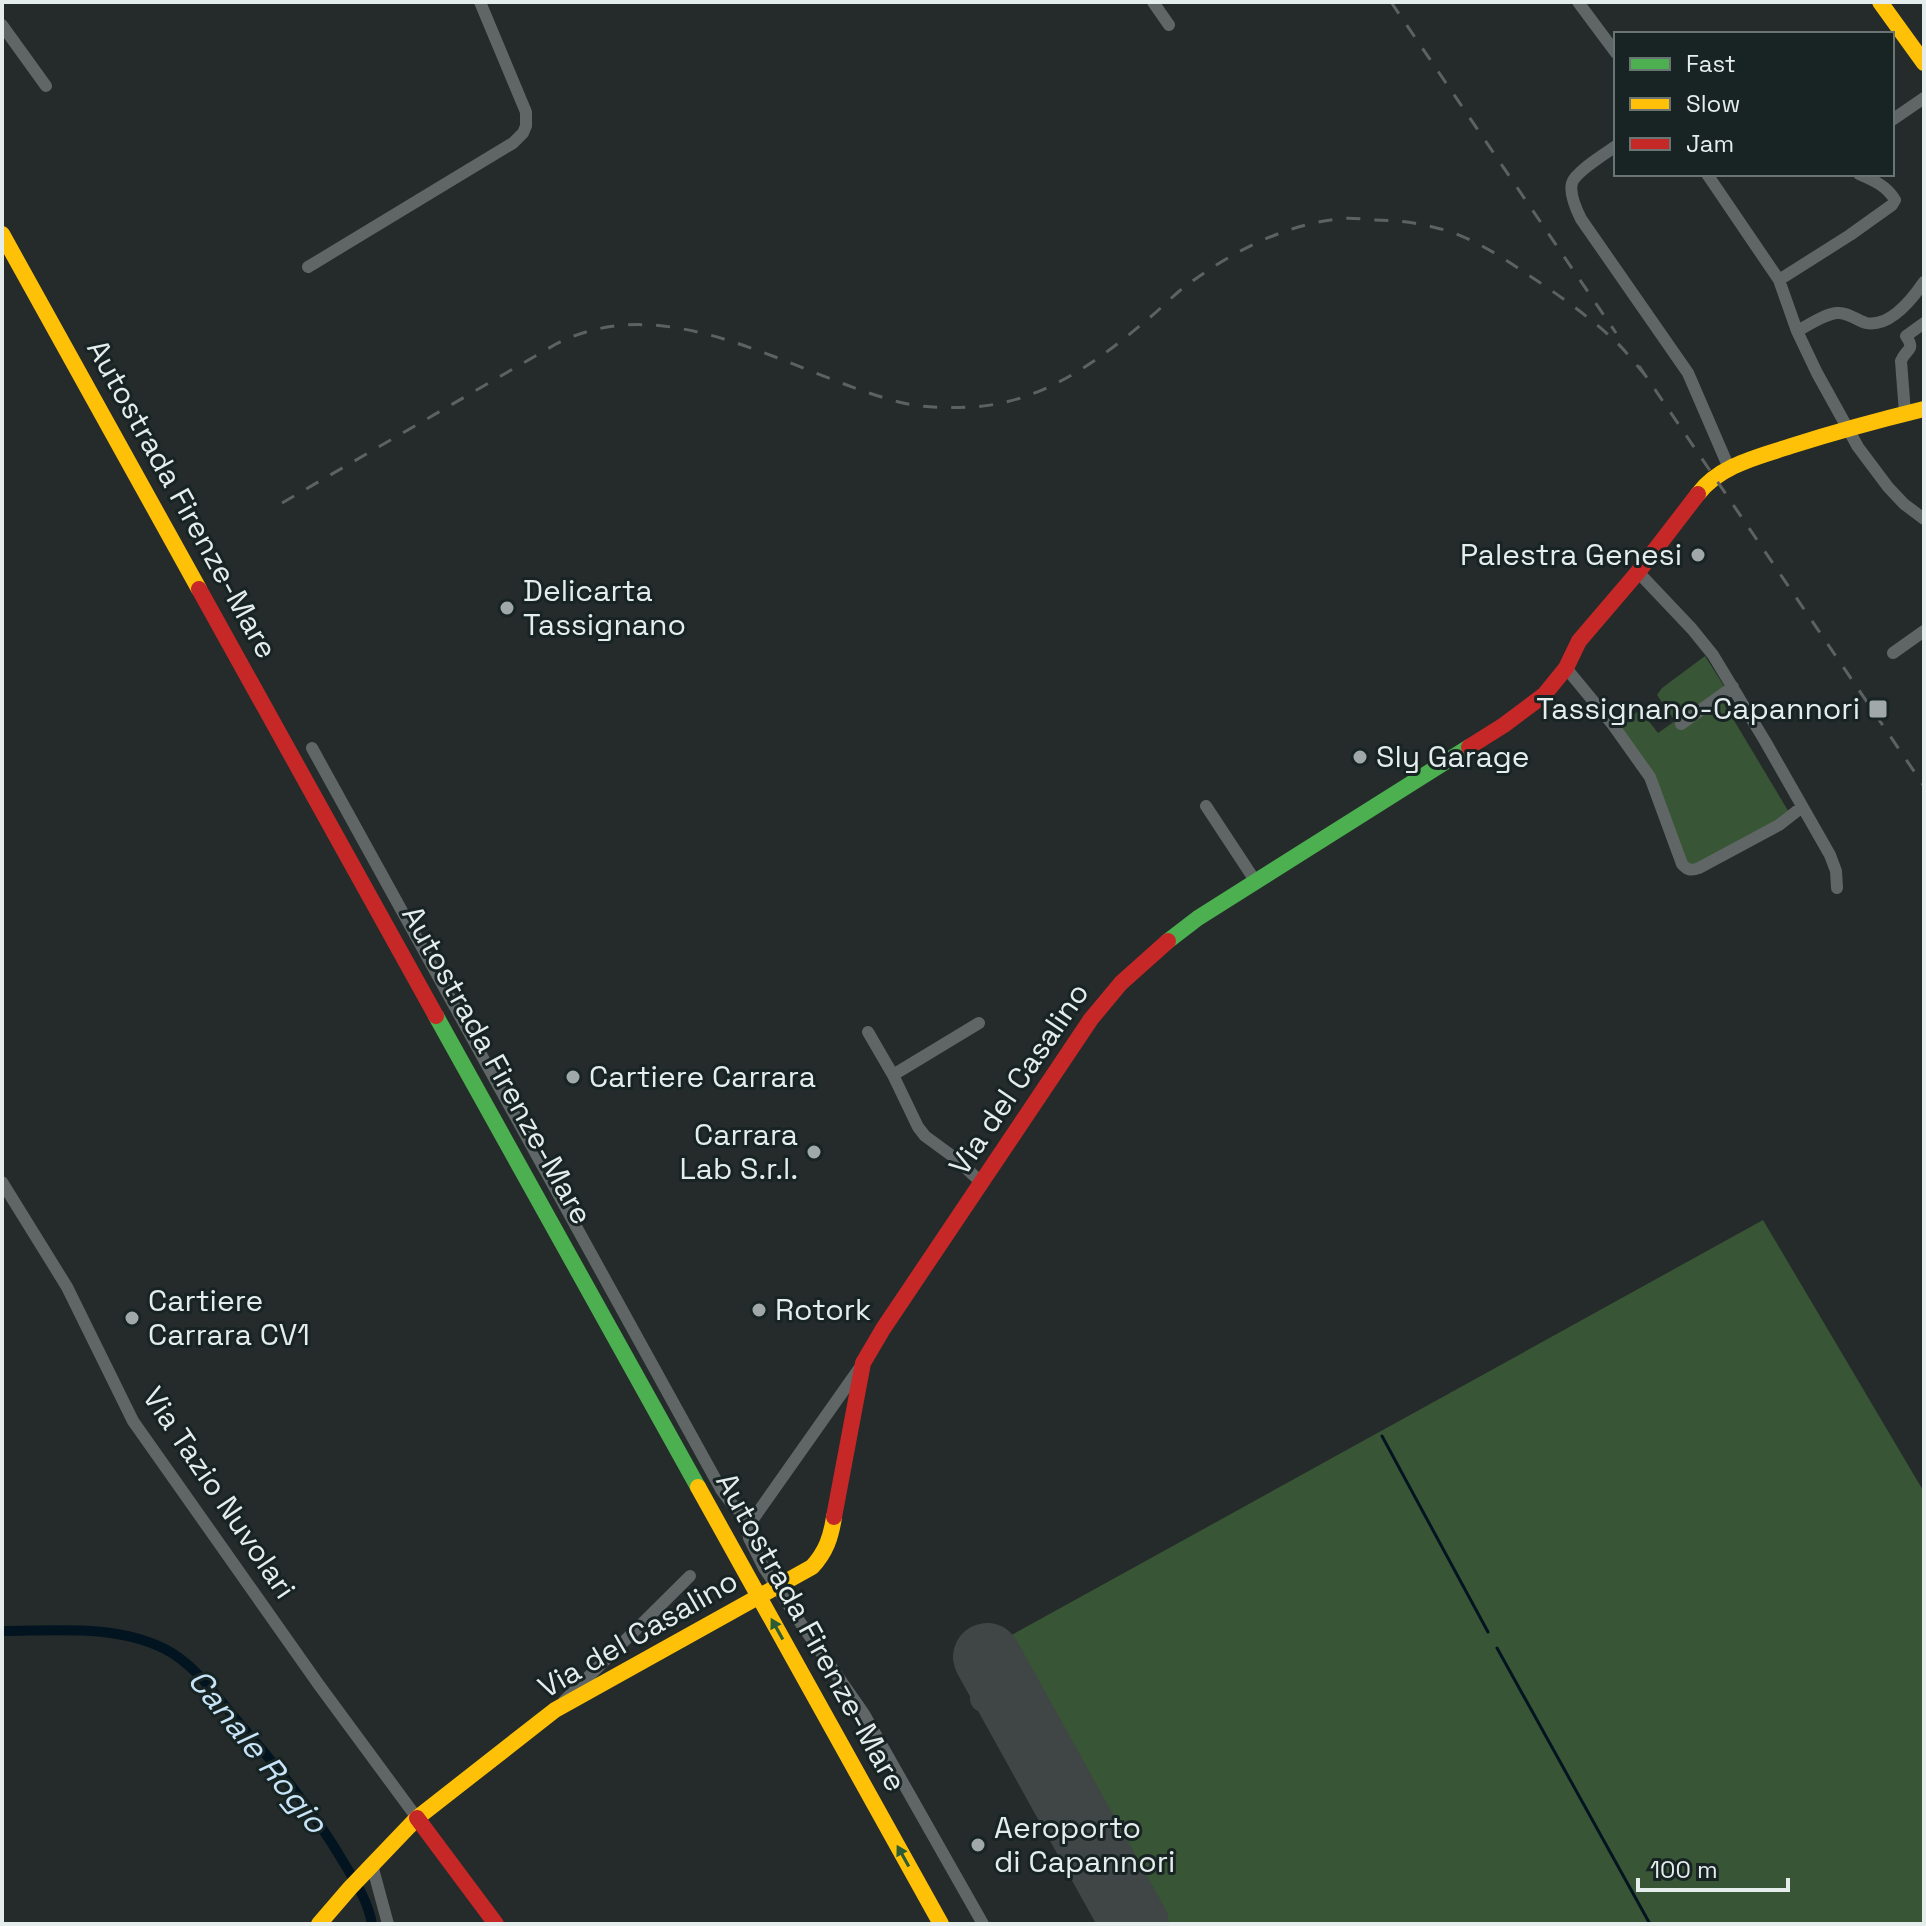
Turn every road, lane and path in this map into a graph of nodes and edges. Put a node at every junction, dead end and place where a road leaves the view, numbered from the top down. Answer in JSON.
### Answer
{"nodes":[{"id":1,"x":480,"y":2,"type":"edge"},
{"id":2,"x":1153,"y":2,"type":"edge"},
{"id":3,"x":1578,"y":2,"type":"edge"},
{"id":4,"x":1880,"y":2,"type":"edge"},
{"id":5,"x":2,"y":25,"type":"edge"},
{"id":6,"x":1169,"y":25,"type":"dead end"},
{"id":7,"x":1614,"y":50,"type":"edge"},
{"id":8,"x":1924,"y":63,"type":"edge"},
{"id":9,"x":46,"y":86,"type":"dead end"},
{"id":10,"x":1924,"y":98,"type":"edge"},
{"id":11,"x":1894,"y":119,"type":"edge"},
{"id":12,"x":1614,"y":148,"type":"edge"},
{"id":13,"x":1708,"y":176,"type":"edge"},
{"id":14,"x":1864,"y":176,"type":"edge"},
{"id":15,"x":2,"y":234,"type":"edge"},
{"id":16,"x":2,"y":262,"type":"edge"},
{"id":17,"x":308,"y":267,"type":"dead end"},
{"id":18,"x":1779,"y":280,"type":"junction"},
{"id":19,"x":1924,"y":282,"type":"edge"},
{"id":20,"x":1924,"y":323,"type":"edge"},
{"id":21,"x":1797,"y":331,"type":"junction"},
{"id":22,"x":1924,"y":409,"type":"edge"},
{"id":23,"x":1905,"y":413,"type":"junction"},
{"id":24,"x":1846,"y":428,"type":"junction"},
{"id":25,"x":1729,"y":468,"type":"junction"},
{"id":26,"x":1924,"y":519,"type":"edge"},
{"id":27,"x":1638,"y":572,"type":"junction"},
{"id":28,"x":1924,"y":631,"type":"edge"},
{"id":29,"x":1893,"y":653,"type":"dead end"},
{"id":30,"x":1566,"y":668,"type":"junction"},
{"id":31,"x":1733,"y":687,"type":"junction"},
{"id":32,"x":1681,"y":724,"type":"dead end"},
{"id":33,"x":312,"y":748,"type":"dead end"},
{"id":34,"x":1206,"y":806,"type":"dead end"},
{"id":35,"x":1802,"y":807,"type":"junction"},
{"id":36,"x":1256,"y":882,"type":"junction"},
{"id":37,"x":1837,"y":888,"type":"dead end"},
{"id":38,"x":979,"y":1023,"type":"dead end"},
{"id":39,"x":868,"y":1032,"type":"dead end"},
{"id":40,"x":893,"y":1075,"type":"junction"},
{"id":41,"x":2,"y":1182,"type":"edge"},
{"id":42,"x":982,"y":1183,"type":"junction"},
{"id":43,"x":863,"y":1363,"type":"junction"},
{"id":44,"x":751,"y":1522,"type":"junction"},
{"id":45,"x":690,"y":1576,"type":"dead end"},
{"id":46,"x":555,"y":1710,"type":"junction"},
{"id":47,"x":417,"y":1818,"type":"junction"},
{"id":48,"x":361,"y":1876,"type":"junction"},
{"id":49,"x":319,"y":1924,"type":"edge"},
{"id":50,"x":388,"y":1924,"type":"edge"},
{"id":51,"x":496,"y":1924,"type":"edge"},
{"id":52,"x":925,"y":1924,"type":"edge"},
{"id":53,"x":941,"y":1924,"type":"edge"},
{"id":54,"x":983,"y":1924,"type":"edge"}],
"edges":[{"from":1,"to":17,"type":"street"},
{"from":2,"to":6,"type":"street"},
{"from":3,"to":7,"type":"street"},
{"from":4,"to":8,"type":"main road"},
{"from":5,"to":9,"type":"street"},
{"from":10,"to":11,"type":"street"},
{"from":12,"to":25,"type":"street"},
{"from":13,"to":18,"type":"street"},
{"from":14,"to":18,"type":"street"},
{"from":53,"to":15,"type":"main road","name":"Autostrada Firenze-Mare","one_way":true},
{"from":16,"to":52,"type":"main road","name":"Autostrada Firenze-Mare"},
{"from":18,"to":21,"type":"street"},
{"from":19,"to":21,"type":"street"},
{"from":20,"to":23,"type":"street"},
{"from":21,"to":24,"type":"street"},
{"from":22,"to":23,"type":"main road","name":"Via del Casalino"},
{"from":23,"to":24,"type":"main road","name":"Via del Casalino"},
{"from":24,"to":25,"type":"main road","name":"Via del Casalino"},
{"from":24,"to":26,"type":"street"},
{"from":25,"to":27,"type":"main road","name":"Via del Casalino"},
{"from":27,"to":30,"type":"main road","name":"Via del Casalino"},
{"from":27,"to":31,"type":"street"},
{"from":28,"to":29,"type":"street"},
{"from":30,"to":35,"type":"street"},
{"from":30,"to":36,"type":"main road","name":"Via del Casalino"},
{"from":31,"to":32,"type":"street"},
{"from":31,"to":35,"type":"street"},
{"from":33,"to":44,"type":"street"},
{"from":34,"to":36,"type":"street"},
{"from":35,"to":37,"type":"street"},
{"from":36,"to":42,"type":"main road","name":"Via del Casalino"},
{"from":38,"to":40,"type":"street"},
{"from":39,"to":40,"type":"street"},
{"from":40,"to":42,"type":"street"},
{"from":41,"to":47,"type":"street","name":"Via Tazio Nuvolari"},
{"from":42,"to":43,"type":"main road","name":"Via del Casalino"},
{"from":43,"to":44,"type":"street"},
{"from":43,"to":46,"type":"main road","name":"Via del Casalino"},
{"from":44,"to":54,"type":"street"},
{"from":45,"to":46,"type":"street"},
{"from":46,"to":47,"type":"main road","name":"Via del Casalino"},
{"from":47,"to":48,"type":"main road","name":"Via del Casalino"},
{"from":47,"to":51,"type":"main road"},
{"from":48,"to":49,"type":"main road","name":"Via del Casalino"},
{"from":48,"to":50,"type":"street"}]}
